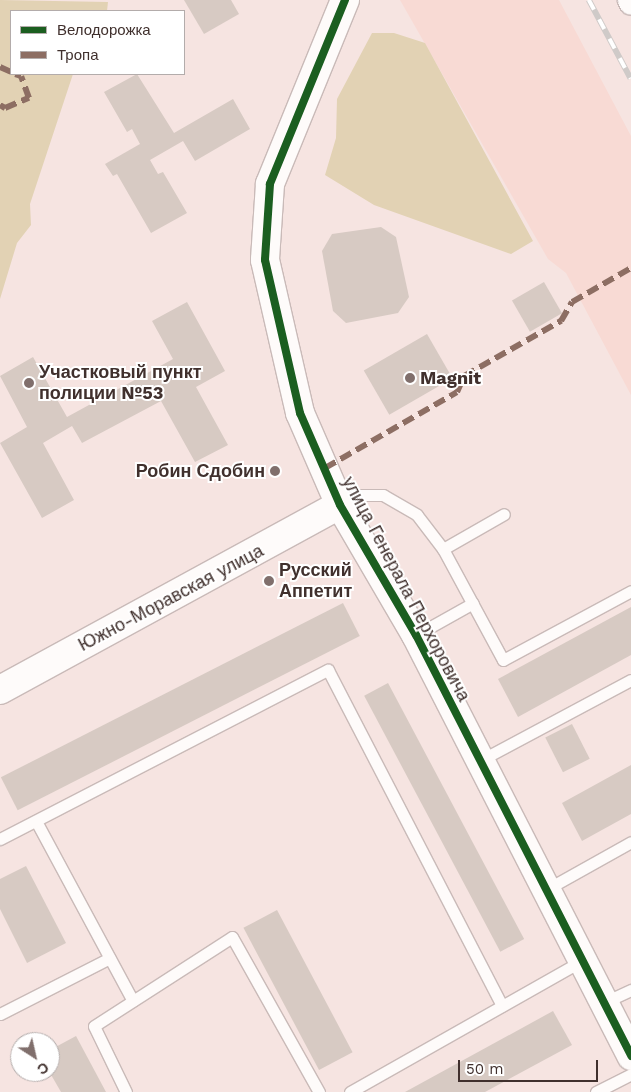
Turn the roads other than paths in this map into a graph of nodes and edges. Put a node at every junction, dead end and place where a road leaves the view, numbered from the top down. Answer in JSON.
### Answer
{"nodes":[{"id":1,"x":345,"y":0,"type":"edge"},
{"id":2,"x":629,"y":0,"type":"edge"},
{"id":3,"x":631,"y":4,"type":"edge"},
{"id":4,"x":340,"y":506,"type":"junction"},
{"id":5,"x":504,"y":514,"type":"dead end"},
{"id":6,"x":443,"y":549,"type":"junction"},
{"id":7,"x":631,"y":591,"type":"edge"},
{"id":8,"x":473,"y":604,"type":"junction"},
{"id":9,"x":416,"y":635,"type":"junction"},
{"id":10,"x":631,"y":680,"type":"edge"},
{"id":11,"x":0,"y":690,"type":"edge"},
{"id":12,"x":481,"y":760,"type":"junction"},
{"id":13,"x":36,"y":821,"type":"junction"},
{"id":14,"x":0,"y":839,"type":"edge"},
{"id":15,"x":631,"y":842,"type":"edge"},
{"id":16,"x":547,"y":889,"type":"junction"},
{"id":17,"x":110,"y":958,"type":"junction"},
{"id":18,"x":584,"y":960,"type":"junction"},
{"id":19,"x":631,"y":990,"type":"edge"},
{"id":20,"x":133,"y":1001,"type":"junction"},
{"id":21,"x":605,"y":1002,"type":"junction"},
{"id":22,"x":502,"y":1006,"type":"junction"},
{"id":23,"x":0,"y":1014,"type":"edge"},
{"id":24,"x":631,"y":1056,"type":"edge"},
{"id":25,"x":631,"y":1074,"type":"edge"},
{"id":26,"x":126,"y":1092,"type":"edge"},
{"id":27,"x":319,"y":1092,"type":"edge"},
{"id":28,"x":350,"y":1092,"type":"edge"},
{"id":29,"x":596,"y":1092,"type":"edge"}],
"edges":[{"from":1,"to":4,"type":"street","name":"улица Генерала Перхоровича"},
{"from":2,"to":3,"type":"street"},
{"from":4,"to":6,"type":"lane"},
{"from":4,"to":9,"type":"street","name":"улица Генерала Перхоровича"},
{"from":4,"to":11,"type":"street","name":"Южно-Моравская улица"},
{"from":5,"to":6,"type":"lane"},
{"from":6,"to":8,"type":"lane"},
{"from":7,"to":8,"type":"lane"},
{"from":8,"to":9,"type":"lane"},
{"from":9,"to":12,"type":"street","name":"улица Генерала Перхоровича"},
{"from":10,"to":12,"type":"lane"},
{"from":12,"to":16,"type":"street","name":"улица Генерала Перхоровича"},
{"from":13,"to":14,"type":"lane"},
{"from":13,"to":17,"type":"lane"},
{"from":13,"to":22,"type":"lane"},
{"from":15,"to":16,"type":"lane"},
{"from":16,"to":18,"type":"street","name":"улица Генерала Перхоровича"},
{"from":17,"to":20,"type":"lane"},
{"from":17,"to":23,"type":"lane"},
{"from":18,"to":21,"type":"street","name":"улица Генерала Перхоровича"},
{"from":18,"to":22,"type":"lane"},
{"from":19,"to":21,"type":"lane"},
{"from":20,"to":26,"type":"lane"},
{"from":20,"to":27,"type":"lane"},
{"from":21,"to":24,"type":"street","name":"улица Генерала Перхоровича"},
{"from":22,"to":28,"type":"lane"},
{"from":25,"to":29,"type":"lane"}]}
